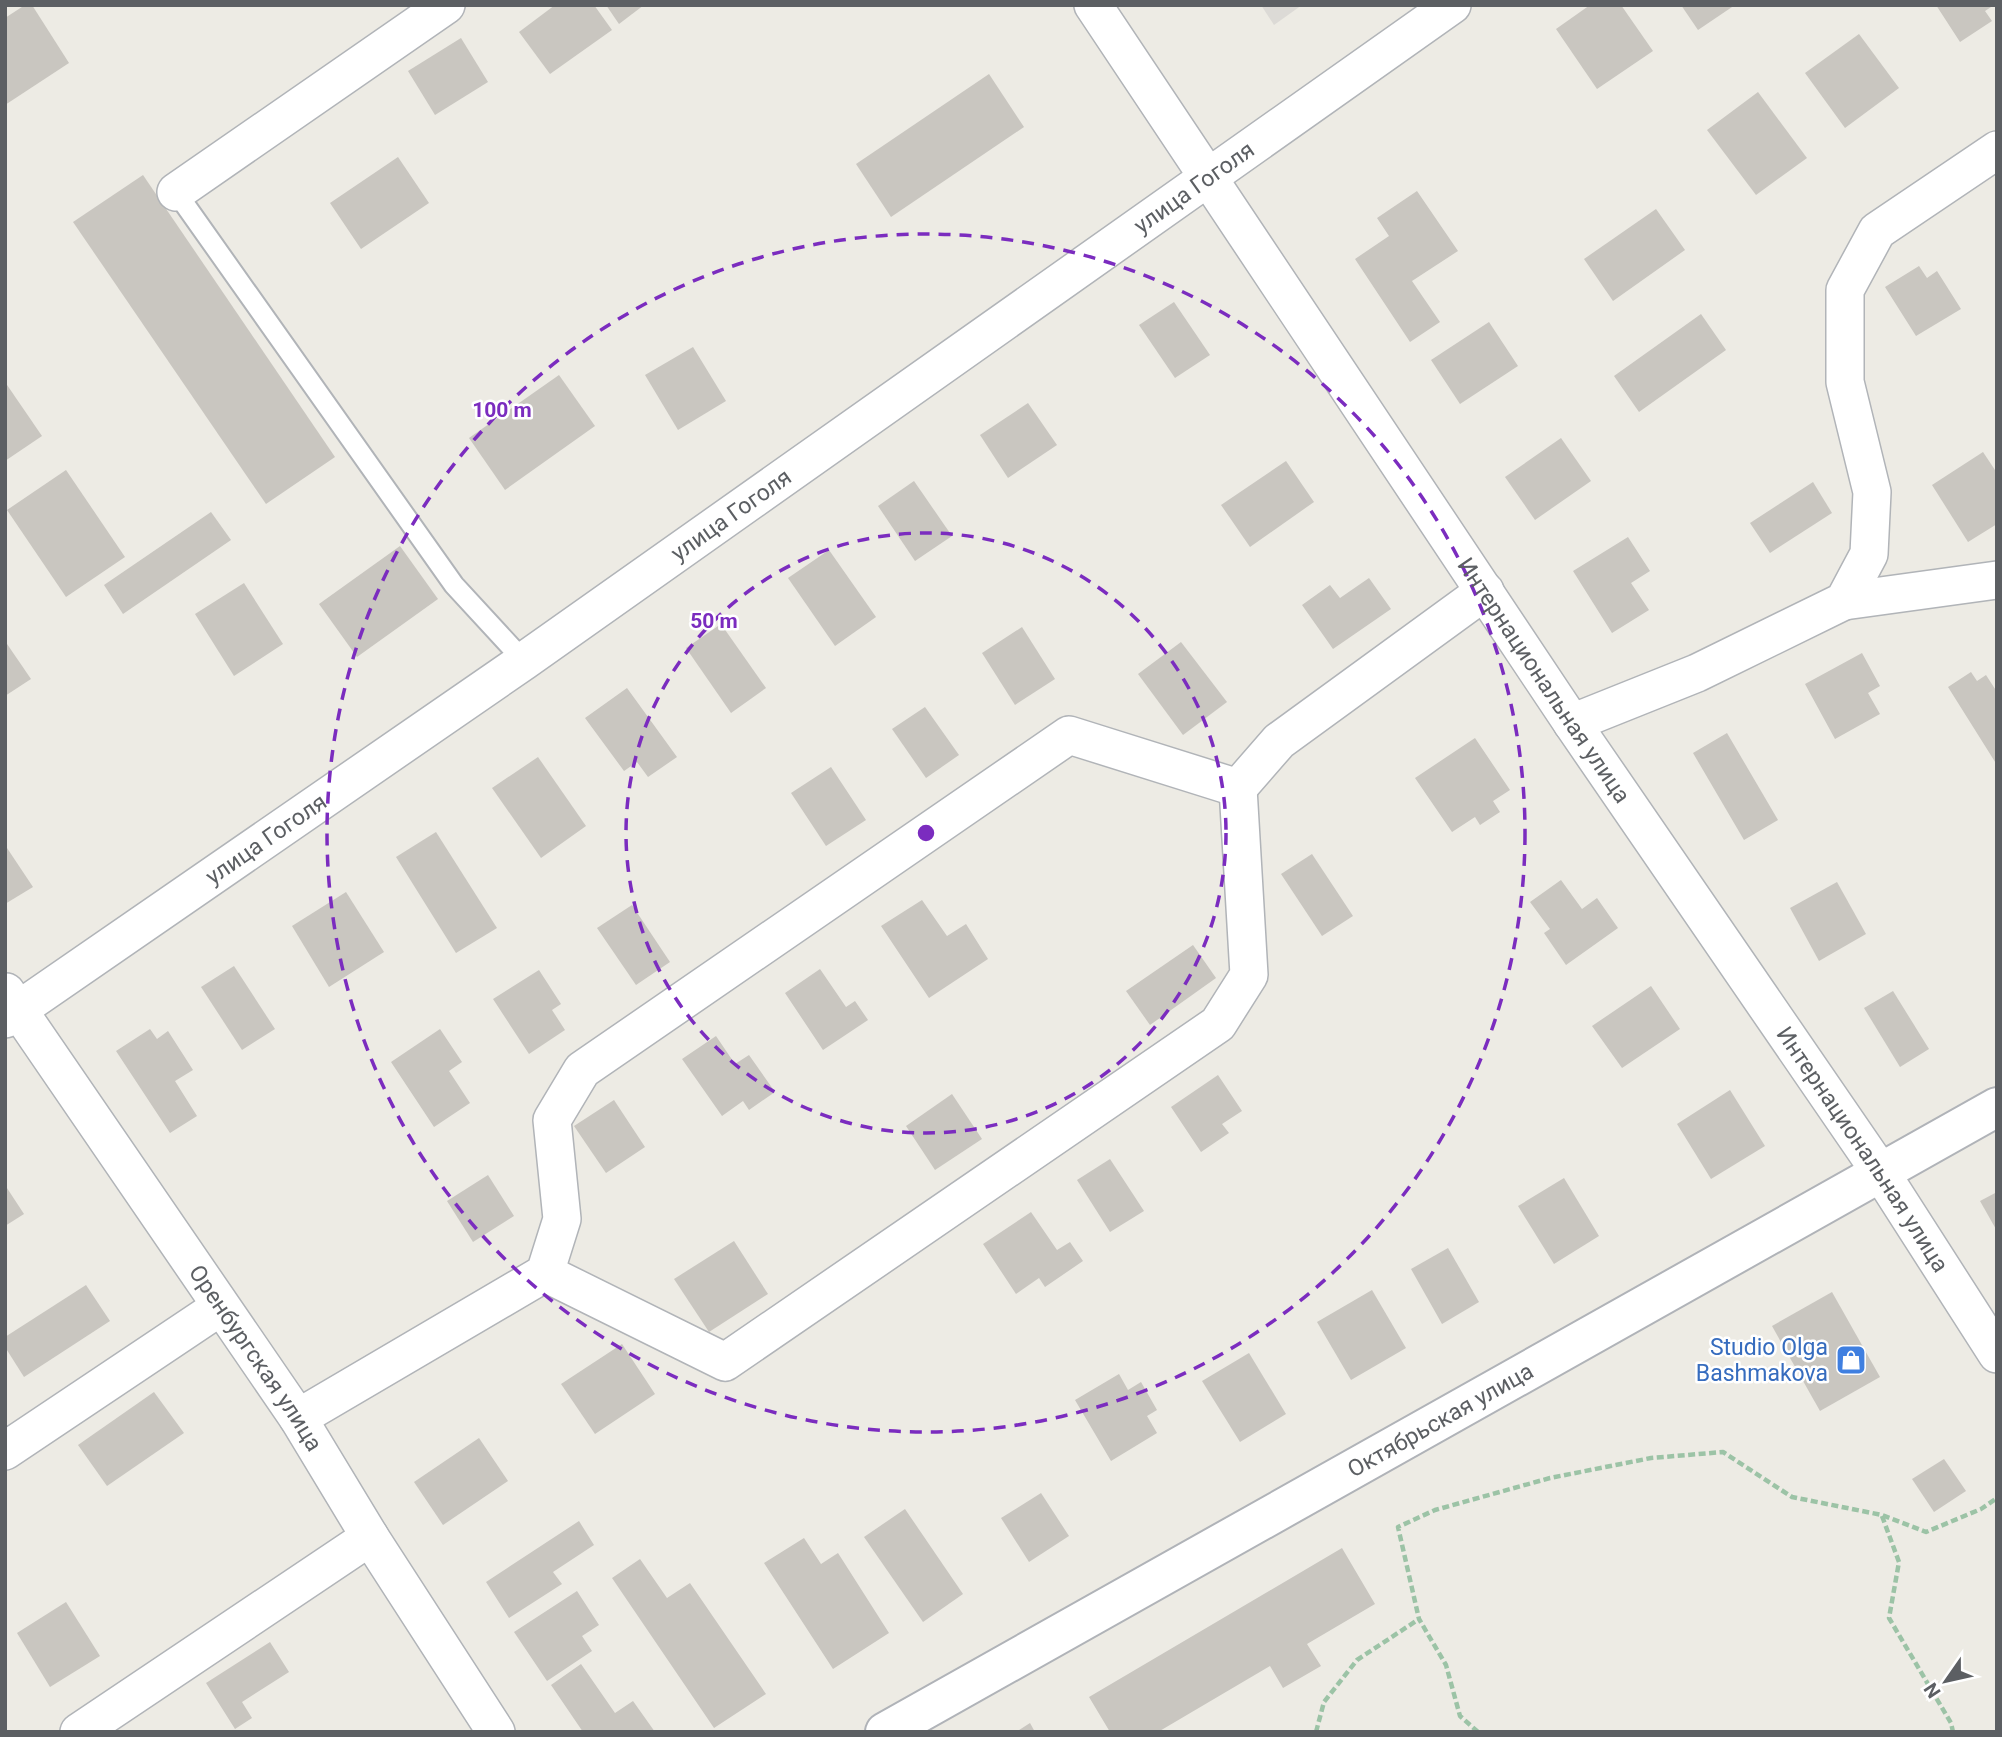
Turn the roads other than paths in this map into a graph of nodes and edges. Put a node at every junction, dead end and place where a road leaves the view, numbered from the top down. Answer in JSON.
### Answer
{"nodes":[{"id":1,"x":446,"y":5,"type":"edge"},
{"id":2,"x":1093,"y":5,"type":"edge"},
{"id":3,"x":1452,"y":5,"type":"edge"},
{"id":4,"x":1997,"y":150,"type":"edge"},
{"id":5,"x":1208,"y":177,"type":"junction"},
{"id":6,"x":176,"y":192,"type":"joint"},
{"id":7,"x":1997,"y":580,"type":"edge"},
{"id":8,"x":1485,"y":591,"type":"junction"},
{"id":9,"x":1844,"y":601,"type":"junction"},
{"id":10,"x":524,"y":661,"type":"junction"},
{"id":11,"x":1572,"y":723,"type":"junction"},
{"id":12,"x":1238,"y":788,"type":"junction"},
{"id":13,"x":10,"y":1007,"type":"edge"},
{"id":14,"x":1997,"y":1107,"type":"edge"},
{"id":15,"x":1881,"y":1173,"type":"junction"},
{"id":16,"x":545,"y":1273,"type":"junction"},
{"id":17,"x":220,"y":1307,"type":"junction"},
{"id":18,"x":1997,"y":1354,"type":"edge"},
{"id":19,"x":298,"y":1418,"type":"junction"},
{"id":20,"x":5,"y":1451,"type":"edge"},
{"id":21,"x":370,"y":1537,"type":"junction"},
{"id":22,"x":79,"y":1732,"type":"edge"},
{"id":23,"x":496,"y":1732,"type":"edge"},
{"id":24,"x":885,"y":1732,"type":"edge"}],
"edges":[{"from":1,"to":6,"type":"street"},
{"from":2,"to":5,"type":"street","name":"Интернациональная улица"},
{"from":3,"to":5,"type":"street","name":"улица Гоголя"},
{"from":4,"to":9,"type":"street"},
{"from":5,"to":8,"type":"street","name":"Интернациональная улица"},
{"from":5,"to":10,"type":"street","name":"улица Гоголя"},
{"from":6,"to":10,"type":"lane"},
{"from":7,"to":9,"type":"street"},
{"from":8,"to":11,"type":"street","name":"Интернациональная улица"},
{"from":8,"to":12,"type":"street"},
{"from":9,"to":11,"type":"street"},
{"from":10,"to":13,"type":"street","name":"улица Гоголя"},
{"from":11,"to":15,"type":"street","name":"Интернациональная улица"},
{"from":12,"to":16,"type":"street"},
{"from":12,"to":16,"type":"street"},
{"from":13,"to":17,"type":"street","name":"Оренбургская улица"},
{"from":14,"to":15,"type":"street","name":"Октябрьская улица"},
{"from":15,"to":18,"type":"street","name":"Интернациональная улица"},
{"from":15,"to":24,"type":"street","name":"Октябрьская улица"},
{"from":16,"to":19,"type":"street"},
{"from":17,"to":19,"type":"street","name":"Оренбургская улица"},
{"from":17,"to":20,"type":"street"},
{"from":19,"to":21,"type":"street","name":"Оренбургская улица"},
{"from":21,"to":22,"type":"street"},
{"from":21,"to":23,"type":"street","name":"Оренбургская улица"}]}
